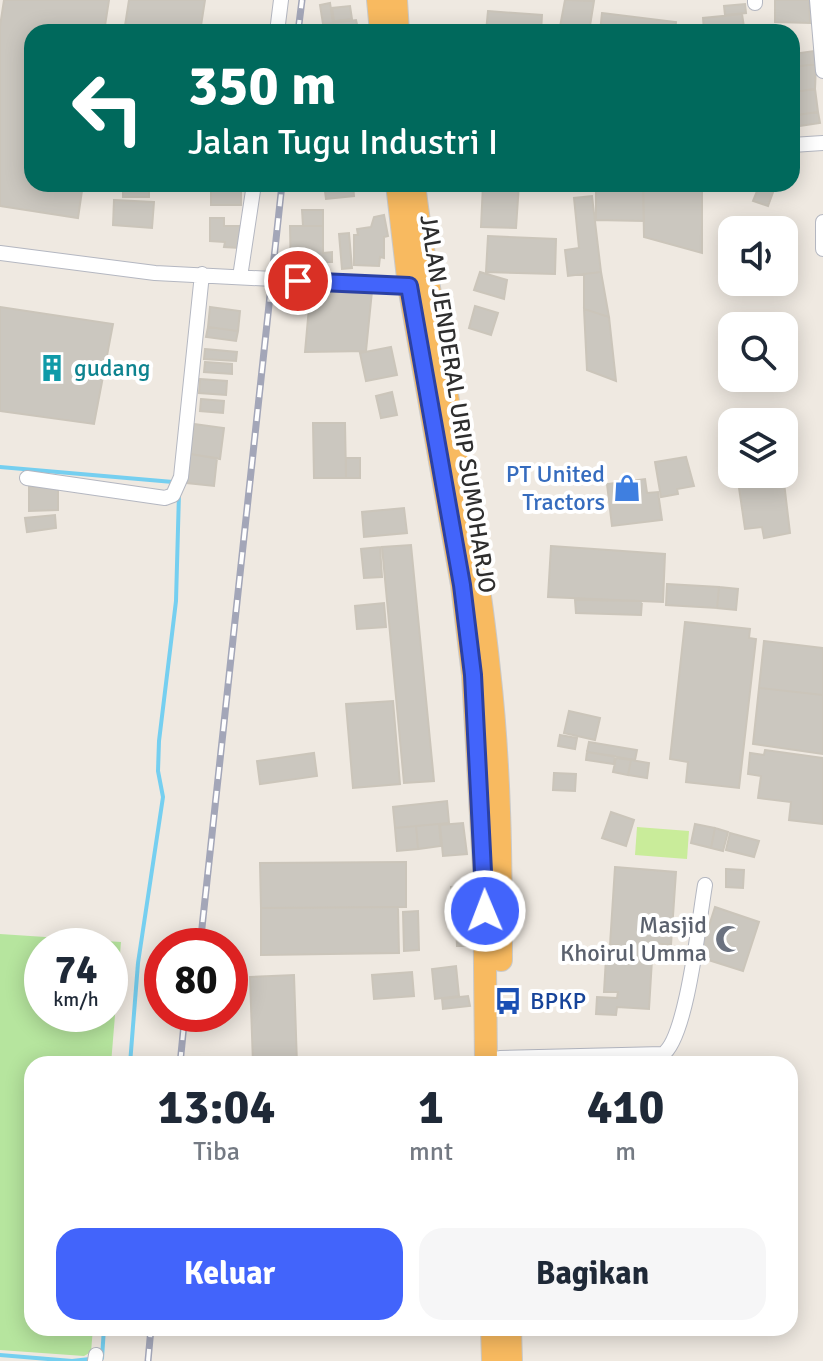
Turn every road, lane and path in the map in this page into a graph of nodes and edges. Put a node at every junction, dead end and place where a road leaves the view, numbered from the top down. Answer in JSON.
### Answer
{"nodes":[{"id":1,"x":281,"y":0,"type":"edge"},
{"id":2,"x":378,"y":0,"type":"edge"},
{"id":3,"x":396,"y":0,"type":"edge"},
{"id":4,"x":817,"y":0,"type":"edge"},
{"id":5,"x":278,"y":24,"type":"edge"},
{"id":6,"x":380,"y":24,"type":"edge"},
{"id":7,"x":398,"y":24,"type":"edge"},
{"id":8,"x":823,"y":71,"type":"edge"},
{"id":9,"x":823,"y":143,"type":"edge"},
{"id":10,"x":800,"y":144,"type":"edge"},
{"id":11,"x":253,"y":192,"type":"edge"},
{"id":12,"x":398,"y":192,"type":"edge"},
{"id":13,"x":415,"y":192,"type":"edge"},
{"id":14,"x":823,"y":222,"type":"edge"},
{"id":15,"x":823,"y":249,"type":"edge"},
{"id":16,"x":0,"y":253,"type":"edge"},
{"id":17,"x":202,"y":274,"type":"junction"},
{"id":18,"x":240,"y":277,"type":"junction"},
{"id":19,"x":409,"y":286,"type":"junction"},
{"id":20,"x":27,"y":478,"type":"dead end"},
{"id":21,"x":705,"y":885,"type":"dead end"},
{"id":22,"x":495,"y":1056,"type":"edge"},
{"id":23,"x":495,"y":1056,"type":"edge"},
{"id":24,"x":621,"y":1056,"type":"edge"},
{"id":25,"x":492,"y":1336,"type":"edge"},
{"id":26,"x":510,"y":1336,"type":"edge"},
{"id":27,"x":493,"y":1361,"type":"edge"},
{"id":28,"x":511,"y":1361,"type":"edge"}],
"edges":[{"from":1,"to":5,"type":"street"},
{"from":2,"to":6,"type":"highway"},
{"from":3,"to":7,"type":"highway"},
{"from":4,"to":8,"type":"street"},
{"from":9,"to":10,"type":"street"},
{"from":11,"to":18,"type":"street"},
{"from":12,"to":19,"type":"highway","name":"JALAN JENDERAL URIP SUMOHARJO"},
{"from":13,"to":23,"type":"highway","name":"JALAN JENDERAL URIP SUMOHARJO"},
{"from":14,"to":15,"type":"street"},
{"from":16,"to":17,"type":"street"},
{"from":17,"to":18,"type":"street"},
{"from":17,"to":20,"type":"street"},
{"from":18,"to":19,"type":"street"},
{"from":19,"to":22,"type":"highway","name":"JALAN JENDERAL URIP SUMOHARJO"},
{"from":21,"to":24,"type":"street"},
{"from":25,"to":27,"type":"highway"},
{"from":26,"to":28,"type":"highway"}]}
